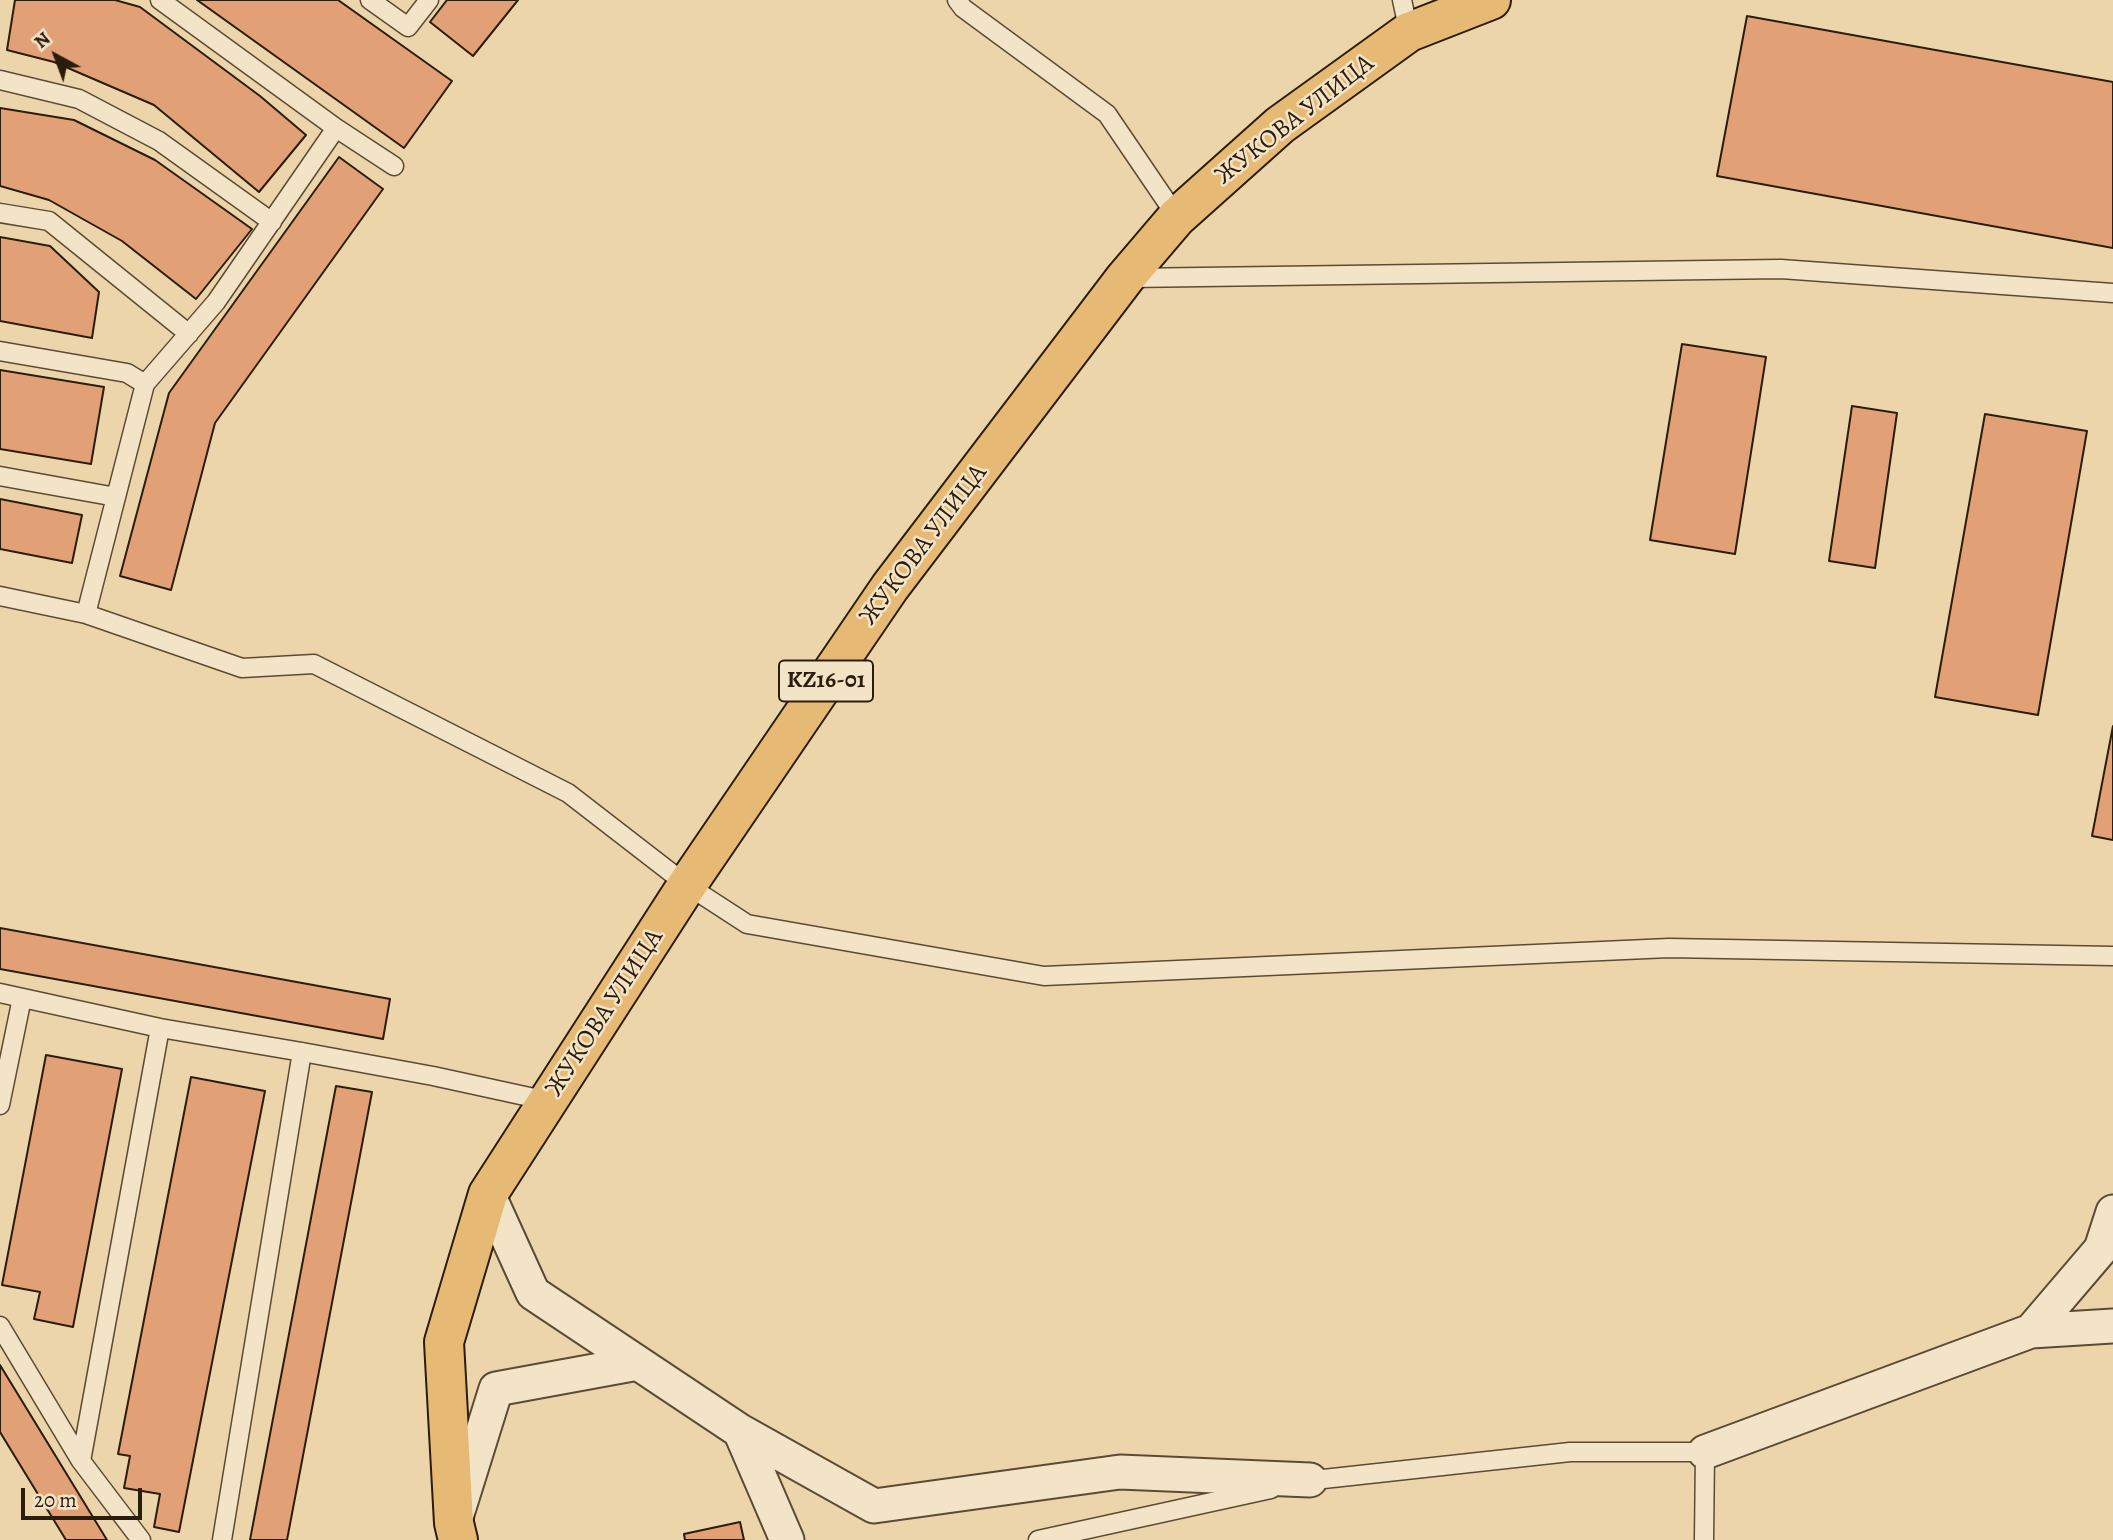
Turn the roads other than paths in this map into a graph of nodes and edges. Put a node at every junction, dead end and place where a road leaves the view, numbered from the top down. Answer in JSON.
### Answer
{"nodes":[{"id":1,"x":160,"y":0,"type":"edge"},
{"id":2,"x":370,"y":0,"type":"edge"},
{"id":3,"x":429,"y":0,"type":"edge"},
{"id":4,"x":957,"y":0,"type":"edge"},
{"id":5,"x":1491,"y":0,"type":"edge"},
{"id":6,"x":1405,"y":16,"type":"edge"},
{"id":7,"x":0,"y":80,"type":"edge"},
{"id":8,"x":336,"y":128,"type":"junction"},
{"id":9,"x":394,"y":166,"type":"dead end"},
{"id":10,"x":0,"y":213,"type":"edge"},
{"id":11,"x":1177,"y":217,"type":"junction"},
{"id":12,"x":272,"y":222,"type":"junction"},
{"id":13,"x":1125,"y":278,"type":"junction"},
{"id":14,"x":2113,"y":293,"type":"edge"},
{"id":15,"x":189,"y":334,"type":"junction"},
{"id":16,"x":0,"y":351,"type":"edge"},
{"id":17,"x":145,"y":384,"type":"junction"},
{"id":18,"x":0,"y":476,"type":"edge"},
{"id":19,"x":116,"y":497,"type":"junction"},
{"id":20,"x":0,"y":596,"type":"edge"},
{"id":21,"x":86,"y":614,"type":"junction"},
{"id":22,"x":687,"y":885,"type":"junction"},
{"id":23,"x":2113,"y":956,"type":"edge"},
{"id":24,"x":0,"y":993,"type":"edge"},
{"id":25,"x":22,"y":998,"type":"junction"},
{"id":26,"x":160,"y":1028,"type":"junction"},
{"id":27,"x":302,"y":1052,"type":"junction"},
{"id":28,"x":548,"y":1101,"type":"junction"},
{"id":29,"x":0,"y":1105,"type":"edge"},
{"id":30,"x":488,"y":1195,"type":"junction"},
{"id":31,"x":2113,"y":1212,"type":"edge"},
{"id":32,"x":0,"y":1326,"type":"edge"},
{"id":33,"x":2113,"y":1326,"type":"edge"},
{"id":34,"x":2031,"y":1331,"type":"junction"},
{"id":35,"x":638,"y":1363,"type":"junction"},
{"id":36,"x":740,"y":1431,"type":"junction"},
{"id":37,"x":1706,"y":1452,"type":"junction"},
{"id":38,"x":81,"y":1461,"type":"junction"},
{"id":39,"x":1310,"y":1480,"type":"junction"},
{"id":40,"x":456,"y":1532,"type":"edge"},
{"id":41,"x":1068,"y":1537,"type":"edge"},
{"id":42,"x":141,"y":1540,"type":"edge"},
{"id":43,"x":222,"y":1540,"type":"edge"},
{"id":44,"x":787,"y":1540,"type":"edge"},
{"id":45,"x":1038,"y":1540,"type":"edge"},
{"id":46,"x":1704,"y":1540,"type":"edge"}],
"edges":[{"from":1,"to":8,"type":"lane"},
{"from":2,"to":3,"type":"lane"},
{"from":4,"to":11,"type":"lane"},
{"from":5,"to":6,"type":"main road","name":"ЖУКОВА УЛИЦА","number":"KZ16-01"},
{"from":6,"to":11,"type":"main road","name":"ЖУКОВА УЛИЦА","number":"KZ16-01"},
{"from":7,"to":12,"type":"lane"},
{"from":8,"to":9,"type":"lane"},
{"from":8,"to":12,"type":"lane"},
{"from":10,"to":15,"type":"lane"},
{"from":11,"to":13,"type":"main road","name":"ЖУКОВА УЛИЦА","number":"KZ16-01"},
{"from":12,"to":15,"type":"lane"},
{"from":13,"to":14,"type":"lane"},
{"from":13,"to":22,"type":"main road","name":"ЖУКОВА УЛИЦА","number":"KZ16-01"},
{"from":15,"to":17,"type":"lane"},
{"from":16,"to":17,"type":"lane"},
{"from":17,"to":19,"type":"lane"},
{"from":18,"to":19,"type":"lane"},
{"from":19,"to":21,"type":"lane"},
{"from":20,"to":21,"type":"lane"},
{"from":21,"to":22,"type":"lane"},
{"from":22,"to":23,"type":"lane"},
{"from":22,"to":28,"type":"main road","name":"ЖУКОВА УЛИЦА","number":"KZ16-01"},
{"from":24,"to":25,"type":"lane"},
{"from":25,"to":26,"type":"lane"},
{"from":25,"to":29,"type":"lane"},
{"from":26,"to":27,"type":"lane"},
{"from":26,"to":38,"type":"lane"},
{"from":27,"to":28,"type":"lane"},
{"from":27,"to":43,"type":"lane"},
{"from":28,"to":30,"type":"main road","name":"ЖУКОВА УЛИЦА","number":"KZ16-01"},
{"from":30,"to":35,"type":"street"},
{"from":30,"to":40,"type":"main road","name":"ЖУКОВА УЛИЦА","number":"KZ16-01"},
{"from":31,"to":34,"type":"street"},
{"from":32,"to":38,"type":"lane"},
{"from":33,"to":34,"type":"street"},
{"from":34,"to":37,"type":"street"},
{"from":35,"to":36,"type":"street"},
{"from":35,"to":40,"type":"street"},
{"from":36,"to":39,"type":"street"},
{"from":36,"to":44,"type":"street"},
{"from":37,"to":39,"type":"lane"},
{"from":37,"to":46,"type":"lane"},
{"from":38,"to":42,"type":"lane"},
{"from":39,"to":41,"type":"lane"},
{"from":41,"to":45,"type":"lane"}]}
